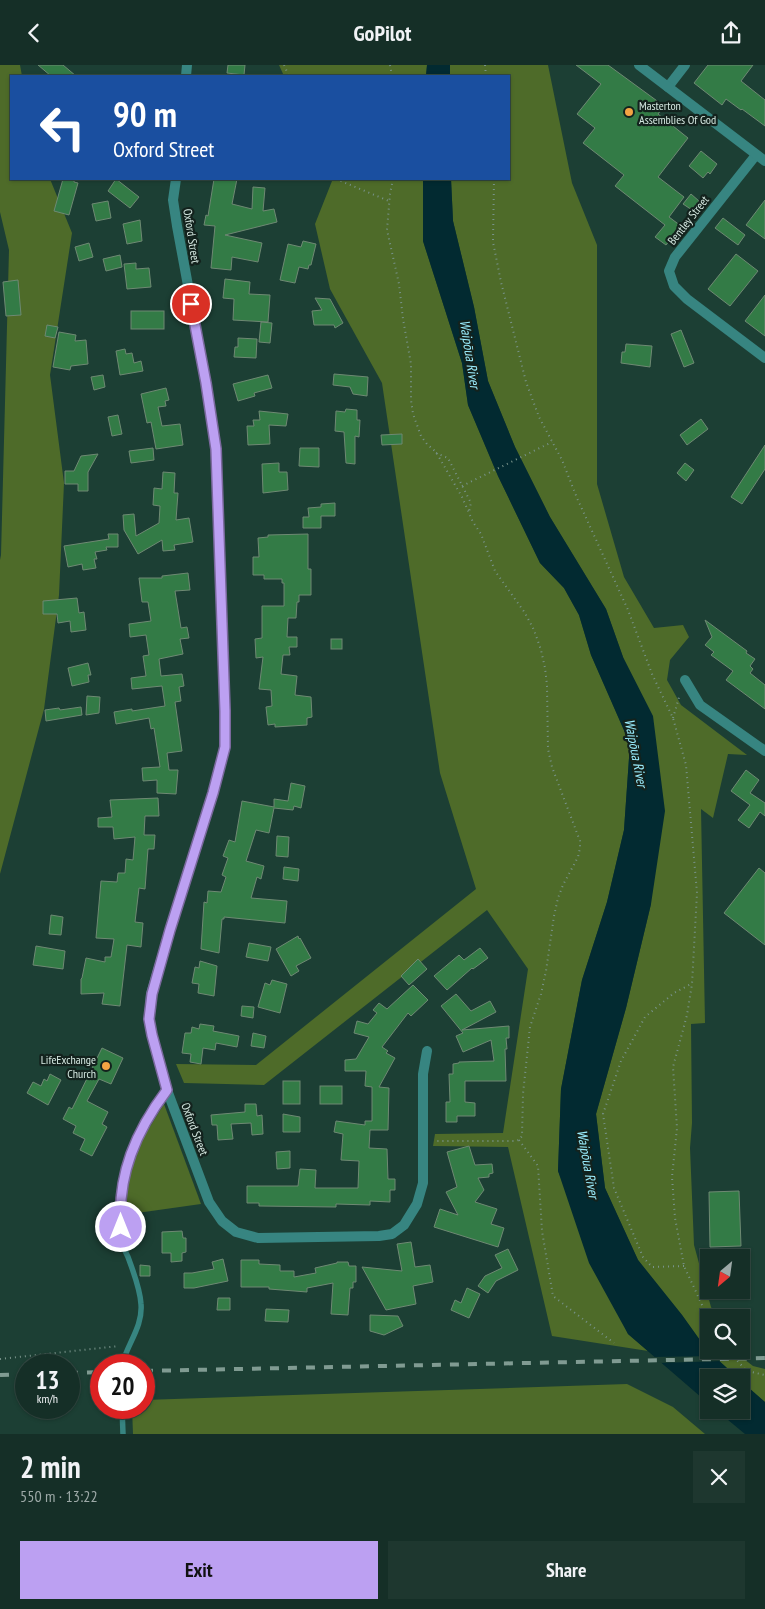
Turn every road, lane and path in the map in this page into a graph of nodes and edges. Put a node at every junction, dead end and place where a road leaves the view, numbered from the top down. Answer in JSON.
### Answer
{"nodes":[{"id":1,"x":639,"y":65,"type":"edge"},
{"id":2,"x":685,"y":65,"type":"edge"},
{"id":3,"x":668,"y":87,"type":"junction"},
{"id":4,"x":761,"y":158,"type":"edge"},
{"id":5,"x":176,"y":180,"type":"edge"},
{"id":6,"x":338,"y":180,"type":"edge"},
{"id":7,"x":393,"y":180,"type":"edge"},
{"id":8,"x":494,"y":180,"type":"edge"},
{"id":9,"x":390,"y":201,"type":"junction"},
{"id":10,"x":765,"y":358,"type":"edge"},
{"id":11,"x":552,"y":442,"type":"junction"},
{"id":12,"x":436,"y":453,"type":"junction"},
{"id":13,"x":462,"y":486,"type":"junction"},
{"id":14,"x":469,"y":514,"type":"junction"},
{"id":15,"x":685,"y":680,"type":"joint"},
{"id":16,"x":673,"y":718,"type":"junction"},
{"id":17,"x":765,"y":751,"type":"edge"},
{"id":18,"x":692,"y":984,"type":"junction"},
{"id":19,"x":427,"y":1051,"type":"dead end"},
{"id":20,"x":167,"y":1090,"type":"junction"},
{"id":21,"x":519,"y":1140,"type":"junction"},
{"id":22,"x":423,"y":1141,"type":"junction"},
{"id":23,"x":684,"y":1266,"type":"junction"},
{"id":24,"x":704,"y":1309,"type":"edge"},
{"id":25,"x":130,"y":1343,"type":"junction"},
{"id":26,"x":614,"y":1343,"type":"dead end"},
{"id":27,"x":126,"y":1354,"type":"edge"},
{"id":28,"x":0,"y":1359,"type":"edge"},
{"id":29,"x":735,"y":1359,"type":"edge"},
{"id":30,"x":765,"y":1375,"type":"edge"},
{"id":31,"x":122,"y":1419,"type":"edge"},
{"id":32,"x":123,"y":1434,"type":"edge"}],
"edges":[{"from":1,"to":3,"type":"street"},
{"from":2,"to":3,"type":"street"},
{"from":3,"to":4,"type":"street"},
{"from":4,"to":10,"type":"street","name":"Bentley Street"},
{"from":5,"to":20,"type":"street","name":"Oxford Street"},
{"from":6,"to":9,"type":"path"},
{"from":7,"to":9,"type":"path"},
{"from":8,"to":11,"type":"path"},
{"from":9,"to":12,"type":"path"},
{"from":11,"to":13,"type":"path"},
{"from":11,"to":16,"type":"path"},
{"from":12,"to":13,"type":"path"},
{"from":12,"to":14,"type":"path"},
{"from":13,"to":14,"type":"path"},
{"from":14,"to":21,"type":"path"},
{"from":15,"to":16,"type":"path"},
{"from":15,"to":17,"type":"street"},
{"from":16,"to":18,"type":"path"},
{"from":18,"to":23,"type":"path"},
{"from":18,"to":23,"type":"path"},
{"from":19,"to":22,"type":"street","name":"Oxford Street"},
{"from":20,"to":22,"type":"street","name":"Oxford Street"},
{"from":20,"to":25,"type":"lane"},
{"from":21,"to":22,"type":"path"},
{"from":21,"to":26,"type":"path"},
{"from":23,"to":24,"type":"path"},
{"from":25,"to":27,"type":"lane"},
{"from":25,"to":28,"type":"path"},
{"from":29,"to":30,"type":"path"},
{"from":31,"to":32,"type":"lane"}]}
